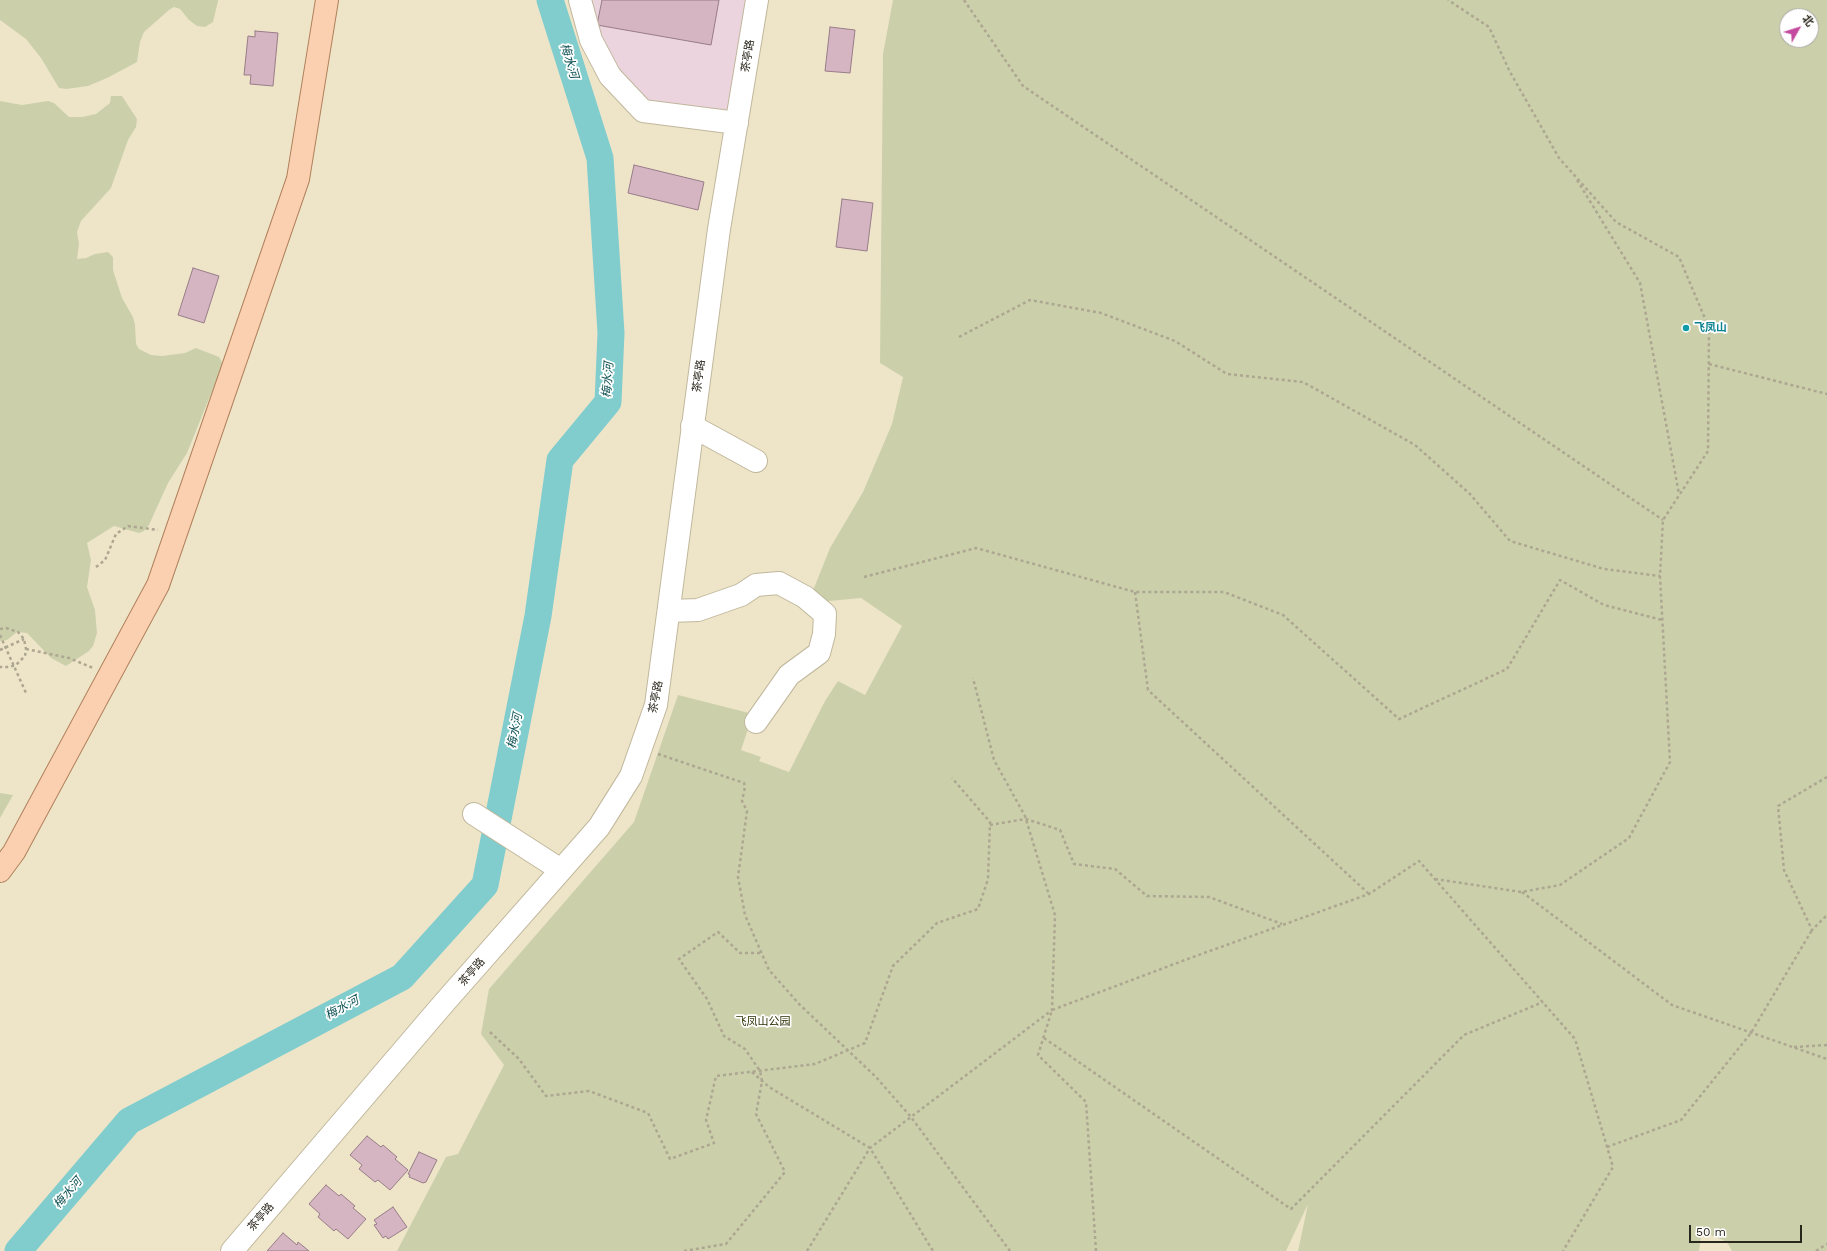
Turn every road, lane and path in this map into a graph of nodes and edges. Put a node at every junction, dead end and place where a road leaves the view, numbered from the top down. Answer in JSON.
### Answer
{"nodes":[{"id":1,"x":327,"y":0,"type":"edge"},
{"id":2,"x":580,"y":0,"type":"edge"},
{"id":3,"x":757,"y":0,"type":"edge"},
{"id":4,"x":964,"y":0,"type":"edge"},
{"id":5,"x":1448,"y":0,"type":"edge"},
{"id":6,"x":737,"y":123,"type":"junction"},
{"id":7,"x":1573,"y":174,"type":"junction"},
{"id":8,"x":959,"y":337,"type":"dead end"},
{"id":9,"x":1709,"y":364,"type":"junction"},
{"id":10,"x":1827,"y":394,"type":"edge"},
{"id":11,"x":692,"y":426,"type":"junction"},
{"id":12,"x":756,"y":461,"type":"dead end"},
{"id":13,"x":1680,"y":495,"type":"junction"},
{"id":14,"x":1663,"y":520,"type":"junction"},
{"id":15,"x":176,"y":533,"type":"junction"},
{"id":16,"x":96,"y":567,"type":"dead end"},
{"id":17,"x":1660,"y":576,"type":"junction"},
{"id":18,"x":864,"y":577,"type":"dead end"},
{"id":19,"x":1135,"y":592,"type":"junction"},
{"id":20,"x":669,"y":611,"type":"junction"},
{"id":21,"x":1662,"y":620,"type":"junction"},
{"id":22,"x":0,"y":629,"type":"edge"},
{"id":23,"x":0,"y":635,"type":"edge"},
{"id":24,"x":24,"y":639,"type":"junction"},
{"id":25,"x":6,"y":648,"type":"junction"},
{"id":26,"x":26,"y":649,"type":"junction"},
{"id":27,"x":0,"y":650,"type":"edge"},
{"id":28,"x":14,"y":666,"type":"junction"},
{"id":29,"x":0,"y":667,"type":"edge"},
{"id":30,"x":110,"y":674,"type":"junction"},
{"id":31,"x":973,"y":678,"type":"dead end"},
{"id":32,"x":26,"y":693,"type":"dead end"},
{"id":33,"x":756,"y":722,"type":"dead end"},
{"id":34,"x":658,"y":754,"type":"dead end"},
{"id":35,"x":1827,"y":776,"type":"edge"},
{"id":36,"x":952,"y":778,"type":"dead end"},
{"id":37,"x":474,"y":814,"type":"dead end"},
{"id":38,"x":1026,"y":819,"type":"junction"},
{"id":39,"x":990,"y":825,"type":"junction"},
{"id":40,"x":561,"y":870,"type":"junction"},
{"id":41,"x":0,"y":871,"type":"edge"},
{"id":42,"x":1435,"y":879,"type":"junction"},
{"id":43,"x":1521,"y":892,"type":"junction"},
{"id":44,"x":1369,"y":894,"type":"junction"},
{"id":45,"x":1827,"y":915,"type":"edge"},
{"id":46,"x":1283,"y":924,"type":"junction"},
{"id":47,"x":1812,"y":930,"type":"junction"},
{"id":48,"x":761,"y":954,"type":"junction"},
{"id":49,"x":1543,"y":1002,"type":"junction"},
{"id":50,"x":1052,"y":1010,"type":"junction"},
{"id":51,"x":490,"y":1032,"type":"dead end"},
{"id":52,"x":1751,"y":1033,"type":"junction"},
{"id":53,"x":1044,"y":1038,"type":"junction"},
{"id":54,"x":1827,"y":1045,"type":"edge"},
{"id":55,"x":1792,"y":1047,"type":"junction"},
{"id":56,"x":848,"y":1050,"type":"junction"},
{"id":57,"x":1827,"y":1059,"type":"edge"},
{"id":58,"x":760,"y":1071,"type":"junction"},
{"id":59,"x":752,"y":1072,"type":"junction"},
{"id":60,"x":762,"y":1080,"type":"junction"},
{"id":61,"x":911,"y":1117,"type":"junction"},
{"id":62,"x":1607,"y":1147,"type":"junction"},
{"id":63,"x":870,"y":1148,"type":"junction"},
{"id":64,"x":1827,"y":1244,"type":"edge"},
{"id":65,"x":232,"y":1251,"type":"edge"},
{"id":66,"x":684,"y":1251,"type":"edge"},
{"id":67,"x":807,"y":1251,"type":"edge"},
{"id":68,"x":933,"y":1251,"type":"edge"},
{"id":69,"x":1010,"y":1251,"type":"edge"},
{"id":70,"x":1096,"y":1251,"type":"edge"},
{"id":71,"x":1563,"y":1251,"type":"edge"},
{"id":72,"x":1816,"y":1251,"type":"edge"}],
"edges":[{"from":1,"to":15,"type":"main road"},
{"from":2,"to":6,"type":"street"},
{"from":3,"to":6,"type":"street","name":"茶亭路"},
{"from":4,"to":14,"type":"path"},
{"from":5,"to":7,"type":"path"},
{"from":6,"to":11,"type":"street","name":"茶亭路"},
{"from":7,"to":9,"type":"path"},
{"from":7,"to":13,"type":"path"},
{"from":8,"to":17,"type":"path"},
{"from":9,"to":10,"type":"path"},
{"from":9,"to":13,"type":"path"},
{"from":11,"to":12,"type":"street"},
{"from":11,"to":20,"type":"street","name":"茶亭路"},
{"from":13,"to":14,"type":"path"},
{"from":14,"to":17,"type":"path"},
{"from":15,"to":16,"type":"path"},
{"from":15,"to":30,"type":"main road"},
{"from":17,"to":21,"type":"path"},
{"from":18,"to":19,"type":"path"},
{"from":19,"to":21,"type":"path"},
{"from":19,"to":44,"type":"path"},
{"from":20,"to":33,"type":"street"},
{"from":20,"to":40,"type":"street","name":"茶亭路"},
{"from":21,"to":43,"type":"path"},
{"from":22,"to":24,"type":"path"},
{"from":23,"to":25,"type":"path"},
{"from":24,"to":25,"type":"path"},
{"from":24,"to":26,"type":"path"},
{"from":25,"to":27,"type":"path"},
{"from":25,"to":28,"type":"path"},
{"from":26,"to":28,"type":"path"},
{"from":26,"to":30,"type":"path"},
{"from":28,"to":29,"type":"path"},
{"from":28,"to":32,"type":"path"},
{"from":30,"to":41,"type":"main road"},
{"from":31,"to":38,"type":"path"},
{"from":34,"to":48,"type":"path"},
{"from":35,"to":47,"type":"path"},
{"from":36,"to":39,"type":"path"},
{"from":37,"to":40,"type":"street"},
{"from":38,"to":39,"type":"path"},
{"from":38,"to":46,"type":"path"},
{"from":38,"to":50,"type":"path"},
{"from":39,"to":56,"type":"path"},
{"from":40,"to":65,"type":"street","name":"茶亭路"},
{"from":42,"to":43,"type":"path"},
{"from":42,"to":44,"type":"path"},
{"from":42,"to":49,"type":"path"},
{"from":43,"to":52,"type":"path"},
{"from":44,"to":46,"type":"path"},
{"from":45,"to":47,"type":"path"},
{"from":46,"to":50,"type":"path"},
{"from":47,"to":52,"type":"path"},
{"from":48,"to":56,"type":"path"},
{"from":48,"to":58,"type":"path"},
{"from":49,"to":53,"type":"path"},
{"from":49,"to":62,"type":"path"},
{"from":50,"to":53,"type":"path"},
{"from":50,"to":61,"type":"path"},
{"from":51,"to":59,"type":"path"},
{"from":52,"to":55,"type":"path"},
{"from":52,"to":62,"type":"path"},
{"from":53,"to":70,"type":"path"},
{"from":54,"to":55,"type":"path"},
{"from":55,"to":57,"type":"path"},
{"from":56,"to":58,"type":"path"},
{"from":56,"to":61,"type":"path"},
{"from":58,"to":59,"type":"path"},
{"from":58,"to":60,"type":"path"},
{"from":59,"to":60,"type":"path"},
{"from":60,"to":63,"type":"path"},
{"from":60,"to":66,"type":"path"},
{"from":61,"to":63,"type":"path"},
{"from":61,"to":69,"type":"path"},
{"from":62,"to":71,"type":"path"},
{"from":63,"to":67,"type":"path"},
{"from":63,"to":68,"type":"path"},
{"from":64,"to":72,"type":"path"}]}
